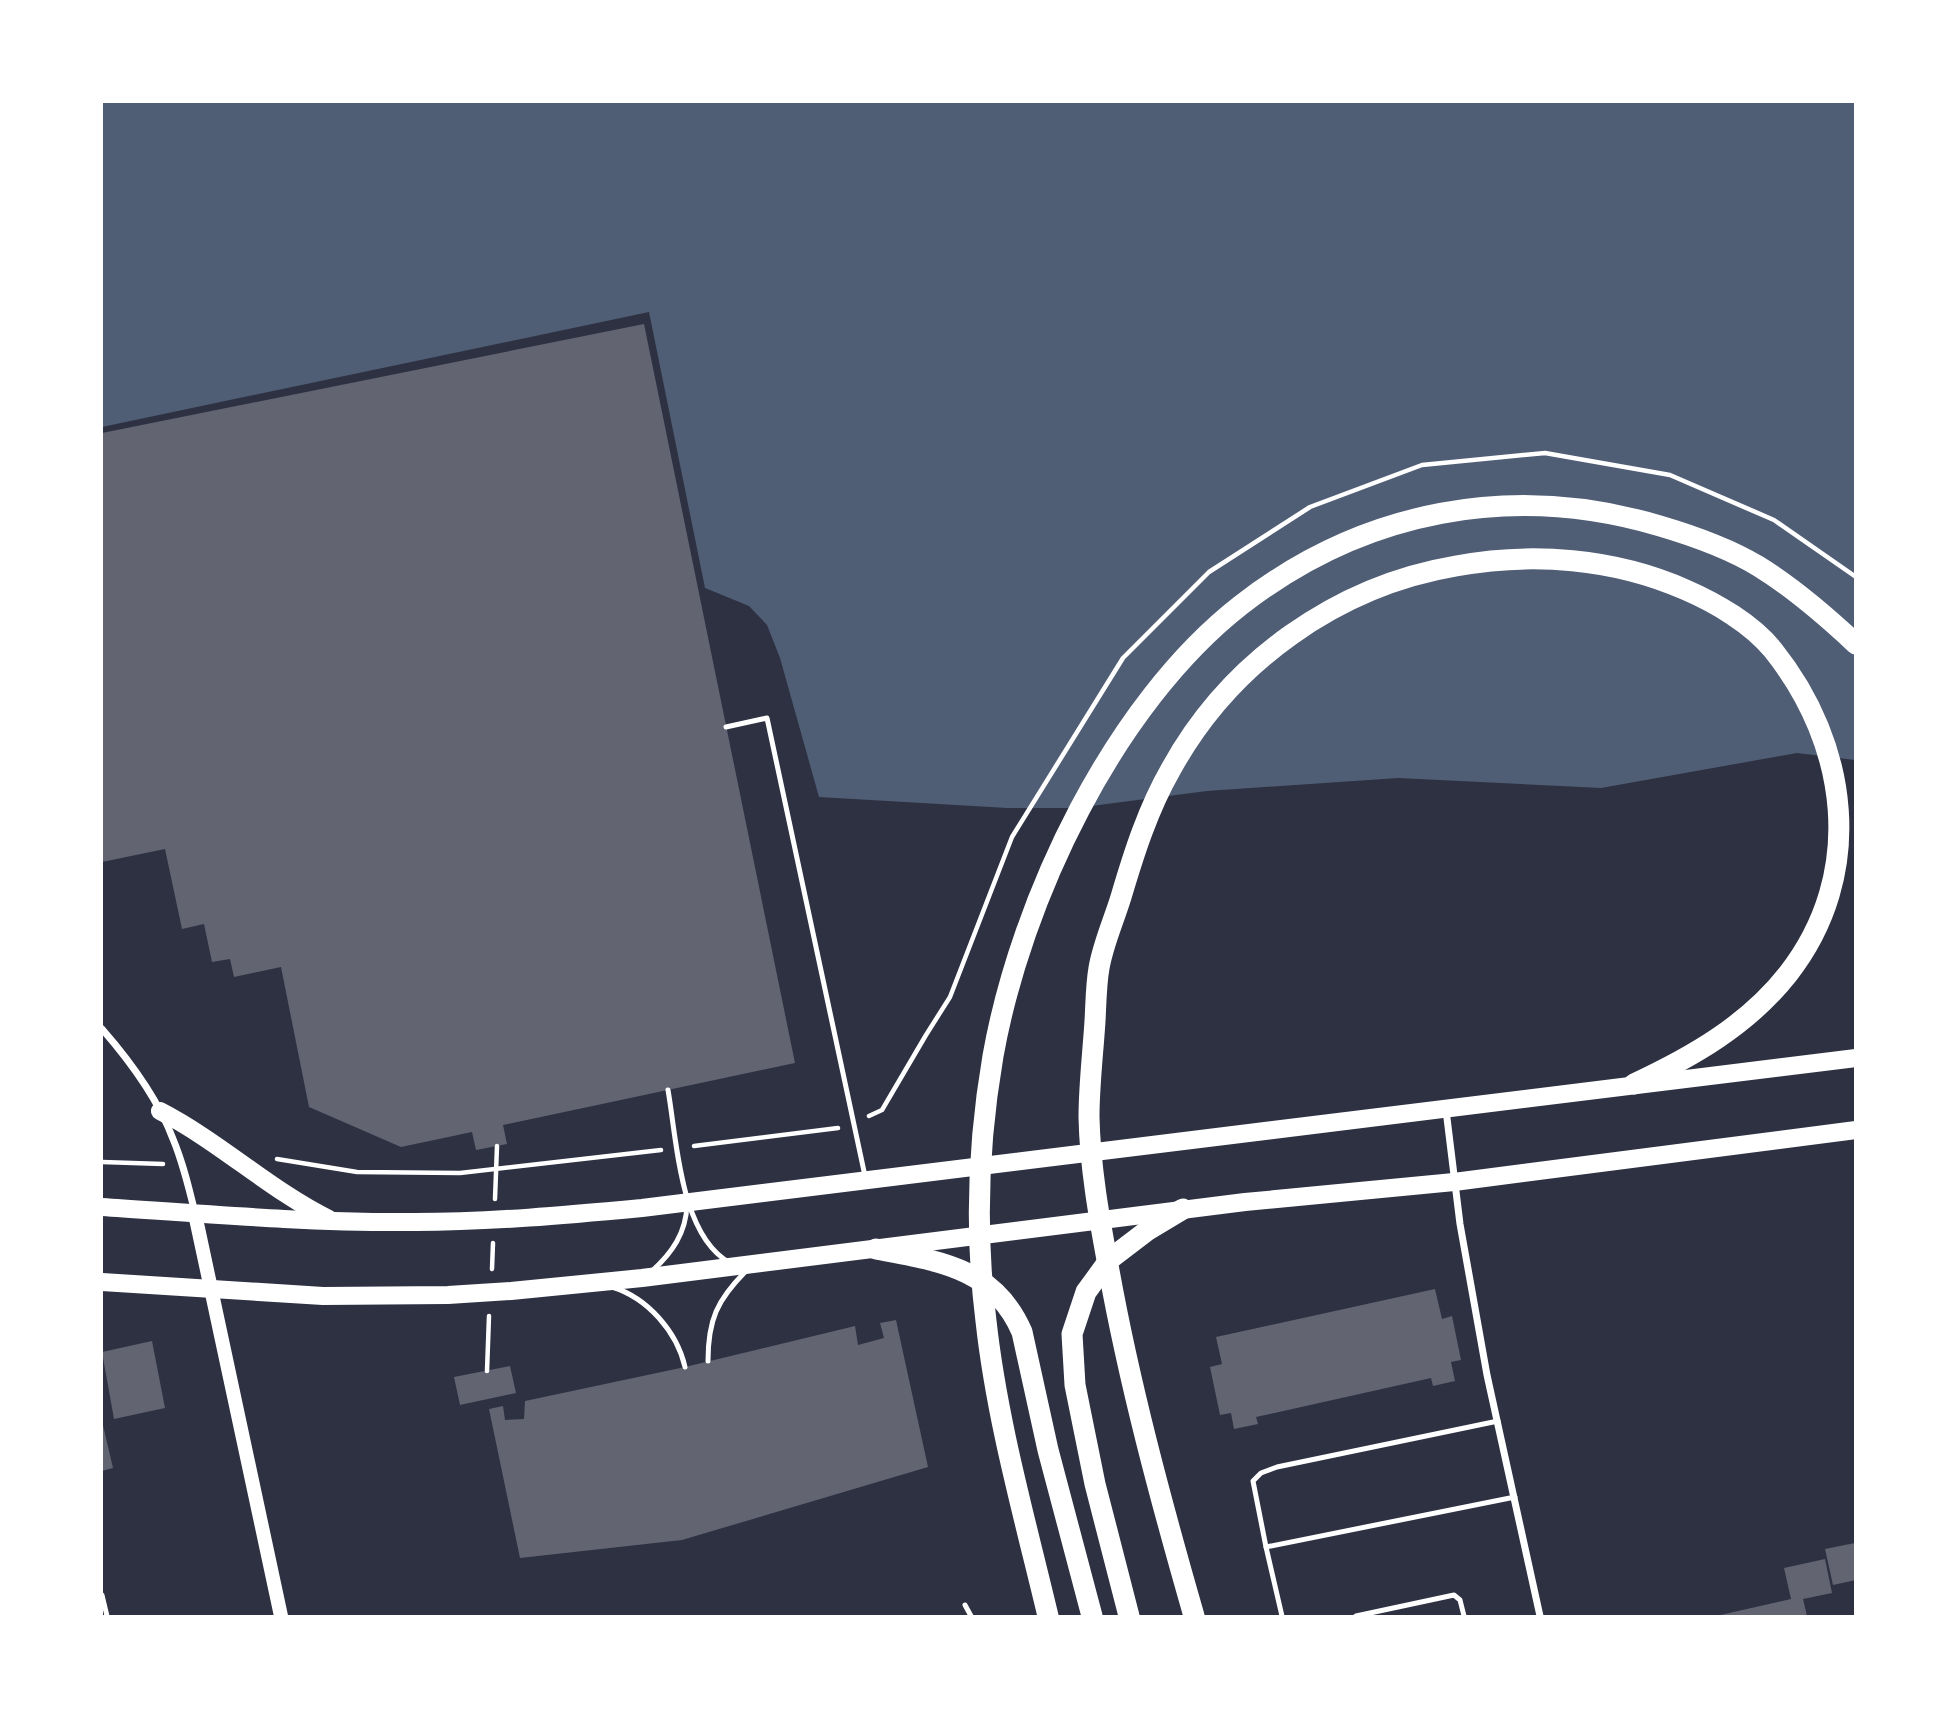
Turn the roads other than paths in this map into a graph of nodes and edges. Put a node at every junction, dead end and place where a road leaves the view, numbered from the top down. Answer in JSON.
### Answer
{"nodes":[{"id":1,"x":1856,"y":643,"type":"edge"},
{"id":2,"x":726,"y":727,"type":"dead end"},
{"id":3,"x":102,"y":1029,"type":"edge"},
{"id":4,"x":1856,"y":1058,"type":"edge"},
{"id":5,"x":1634,"y":1084,"type":"junction"},
{"id":6,"x":668,"y":1090,"type":"dead end"},
{"id":7,"x":1446,"y":1110,"type":"junction"},
{"id":8,"x":160,"y":1111,"type":"junction"},
{"id":9,"x":1856,"y":1130,"type":"edge"},
{"id":10,"x":865,"y":1179,"type":"junction"},
{"id":11,"x":1454,"y":1182,"type":"junction"},
{"id":12,"x":687,"y":1202,"type":"junction"},
{"id":13,"x":102,"y":1208,"type":"edge"},
{"id":14,"x":1183,"y":1209,"type":"junction"},
{"id":15,"x":195,"y":1214,"type":"junction"},
{"id":16,"x":332,"y":1221,"type":"junction"},
{"id":17,"x":876,"y":1248,"type":"junction"},
{"id":18,"x":745,"y":1265,"type":"junction"},
{"id":19,"x":642,"y":1278,"type":"junction"},
{"id":20,"x":102,"y":1282,"type":"edge"},
{"id":21,"x":599,"y":1283,"type":"junction"},
{"id":22,"x":212,"y":1288,"type":"junction"},
{"id":23,"x":708,"y":1361,"type":"dead end"},
{"id":24,"x":685,"y":1367,"type":"dead end"},
{"id":25,"x":1498,"y":1421,"type":"junction"},
{"id":26,"x":1515,"y":1497,"type":"junction"},
{"id":27,"x":1266,"y":1547,"type":"junction"},
{"id":28,"x":102,"y":1595,"type":"edge"},
{"id":29,"x":965,"y":1605,"type":"dead end"},
{"id":30,"x":107,"y":1616,"type":"edge"},
{"id":31,"x":281,"y":1616,"type":"edge"},
{"id":32,"x":971,"y":1616,"type":"edge"},
{"id":33,"x":1048,"y":1616,"type":"edge"},
{"id":34,"x":1092,"y":1616,"type":"edge"},
{"id":35,"x":1129,"y":1616,"type":"edge"},
{"id":36,"x":1194,"y":1616,"type":"edge"},
{"id":37,"x":1282,"y":1616,"type":"edge"},
{"id":38,"x":1356,"y":1616,"type":"edge"},
{"id":39,"x":1464,"y":1616,"type":"edge"},
{"id":40,"x":1540,"y":1616,"type":"edge"}],
"edges":[{"from":1,"to":33,"type":"highway"},
{"from":2,"to":10,"type":"lane"},
{"from":3,"to":8,"type":"street"},
{"from":4,"to":5,"type":"main road"},
{"from":5,"to":7,"type":"main road"},
{"from":5,"to":36,"type":"highway"},
{"from":6,"to":12,"type":"lane"},
{"from":7,"to":10,"type":"main road"},
{"from":7,"to":11,"type":"street"},
{"from":8,"to":15,"type":"street"},
{"from":8,"to":16,"type":"main road"},
{"from":9,"to":11,"type":"main road"},
{"from":10,"to":12,"type":"main road"},
{"from":11,"to":14,"type":"main road"},
{"from":11,"to":25,"type":"street"},
{"from":12,"to":16,"type":"main road"},
{"from":12,"to":18,"type":"lane"},
{"from":12,"to":19,"type":"lane"},
{"from":13,"to":15,"type":"main road"},
{"from":14,"to":17,"type":"main road"},
{"from":14,"to":35,"type":"highway"},
{"from":15,"to":16,"type":"main road"},
{"from":15,"to":22,"type":"main road"},
{"from":17,"to":18,"type":"main road"},
{"from":17,"to":34,"type":"highway"},
{"from":18,"to":19,"type":"main road"},
{"from":18,"to":23,"type":"lane"},
{"from":19,"to":21,"type":"main road"},
{"from":20,"to":22,"type":"main road"},
{"from":21,"to":22,"type":"main road"},
{"from":21,"to":24,"type":"lane"},
{"from":22,"to":31,"type":"main road"},
{"from":25,"to":26,"type":"street"},
{"from":25,"to":27,"type":"lane"},
{"from":26,"to":27,"type":"lane"},
{"from":26,"to":40,"type":"street"},
{"from":27,"to":37,"type":"lane"},
{"from":28,"to":30,"type":"lane"},
{"from":29,"to":32,"type":"lane"},
{"from":38,"to":39,"type":"lane"}]}
